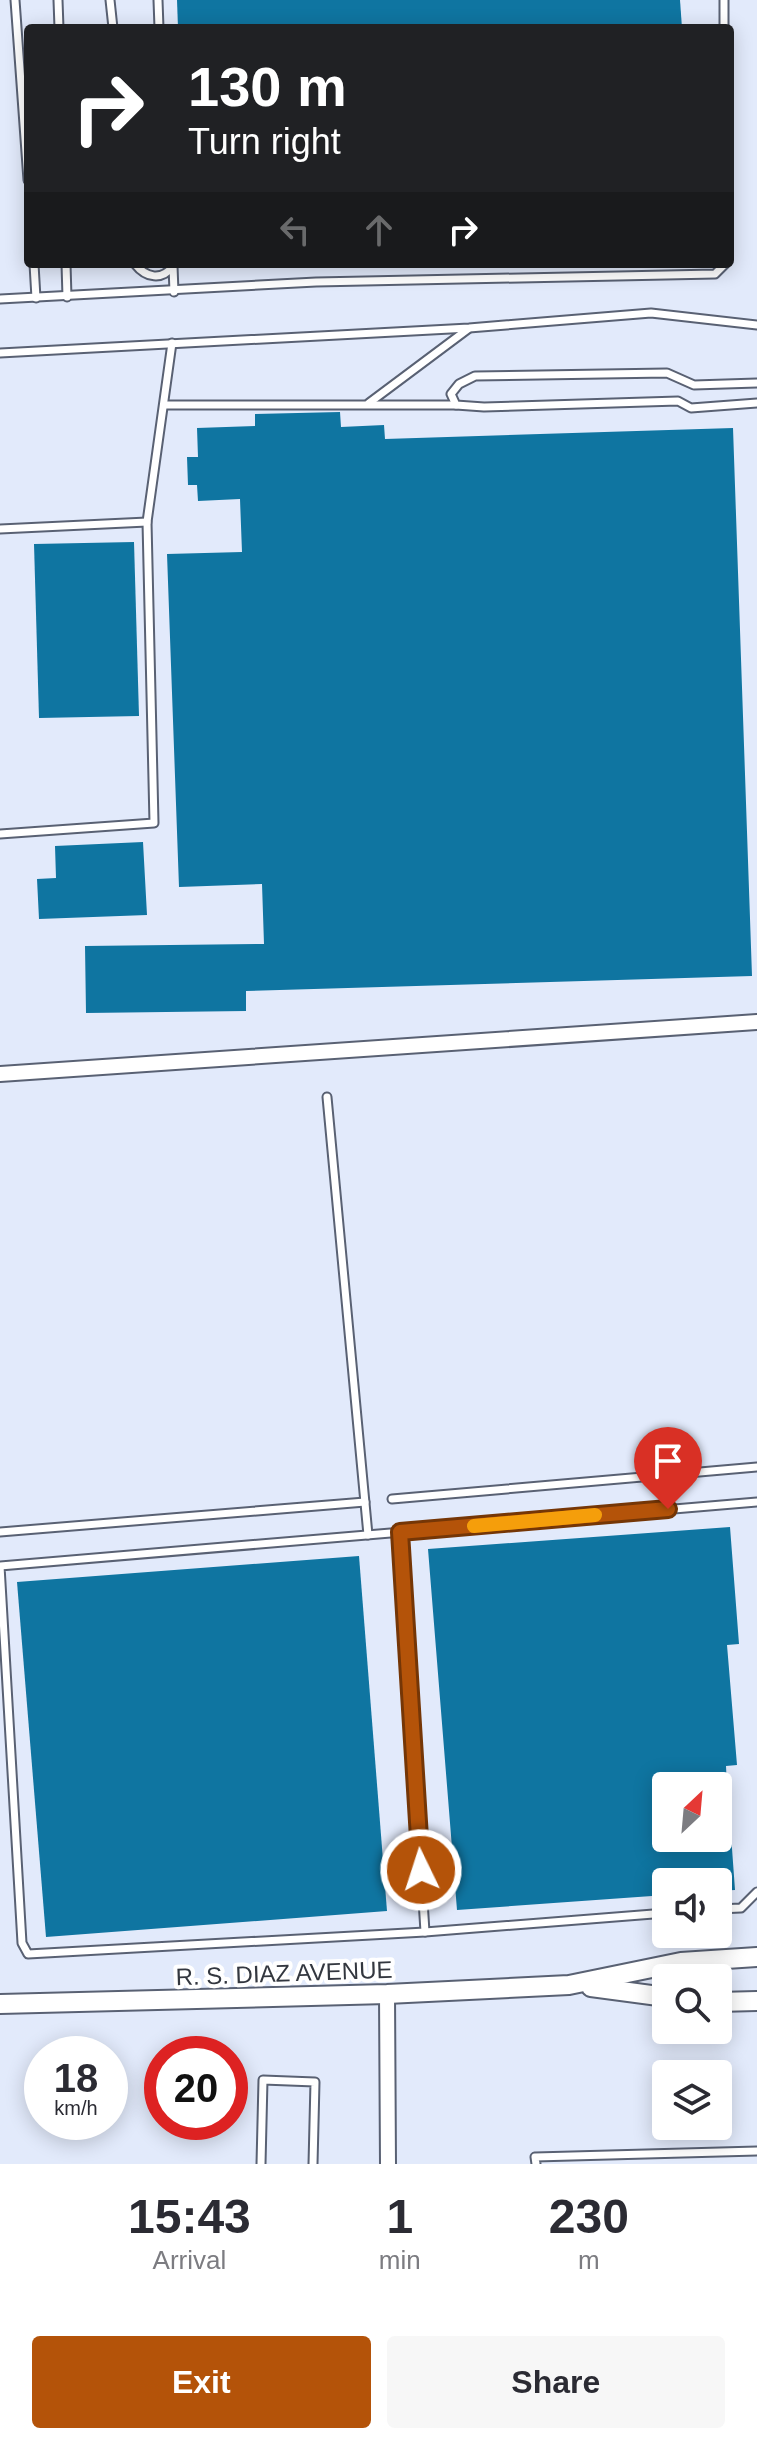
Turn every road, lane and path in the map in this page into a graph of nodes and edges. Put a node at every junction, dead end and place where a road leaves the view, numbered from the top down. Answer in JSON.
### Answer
{"nodes":[{"id":1,"x":15,"y":0,"type":"edge"},
{"id":2,"x":58,"y":0,"type":"edge"},
{"id":3,"x":110,"y":0,"type":"edge"},
{"id":4,"x":158,"y":0,"type":"edge"},
{"id":5,"x":724,"y":0,"type":"edge"},
{"id":6,"x":59,"y":24,"type":"edge"},
{"id":7,"x":113,"y":24,"type":"edge"},
{"id":8,"x":159,"y":24,"type":"edge"},
{"id":9,"x":724,"y":24,"type":"edge"},
{"id":10,"x":24,"y":125,"type":"edge"},
{"id":11,"x":34,"y":268,"type":"edge"},
{"id":12,"x":66,"y":268,"type":"edge"},
{"id":13,"x":139,"y":268,"type":"edge"},
{"id":14,"x":170,"y":268,"type":"edge"},
{"id":15,"x":172,"y":268,"type":"edge"},
{"id":16,"x":721,"y":268,"type":"edge"},
{"id":17,"x":174,"y":292,"type":"junction"},
{"id":18,"x":67,"y":297,"type":"junction"},
{"id":19,"x":36,"y":298,"type":"junction"},
{"id":20,"x":0,"y":299,"type":"edge"},
{"id":21,"x":757,"y":325,"type":"edge"},
{"id":22,"x":469,"y":328,"type":"junction"},
{"id":23,"x":172,"y":343,"type":"junction"},
{"id":24,"x":0,"y":353,"type":"edge"},
{"id":25,"x":757,"y":383,"type":"edge"},
{"id":26,"x":757,"y":403,"type":"edge"},
{"id":27,"x":367,"y":404,"type":"junction"},
{"id":28,"x":164,"y":405,"type":"junction"},
{"id":29,"x":456,"y":405,"type":"junction"},
{"id":30,"x":147,"y":522,"type":"junction"},
{"id":31,"x":0,"y":529,"type":"edge"},
{"id":32,"x":0,"y":834,"type":"edge"},
{"id":33,"x":757,"y":1022,"type":"edge"},
{"id":34,"x":0,"y":1074,"type":"edge"},
{"id":35,"x":327,"y":1097,"type":"dead end"},
{"id":36,"x":757,"y":1467,"type":"edge"},
{"id":37,"x":392,"y":1499,"type":"dead end"},
{"id":38,"x":365,"y":1502,"type":"junction"},
{"id":39,"x":757,"y":1502,"type":"edge"},
{"id":40,"x":0,"y":1532,"type":"edge"},
{"id":41,"x":400,"y":1532,"type":"junction"},
{"id":42,"x":368,"y":1535,"type":"junction"},
{"id":43,"x":757,"y":1892,"type":"edge"},
{"id":44,"x":732,"y":1908,"type":"edge"},
{"id":45,"x":652,"y":1914,"type":"edge"},
{"id":46,"x":425,"y":1932,"type":"junction"},
{"id":47,"x":757,"y":1957,"type":"edge"},
{"id":48,"x":569,"y":1985,"type":"junction"},
{"id":49,"x":387,"y":1994,"type":"junction"},
{"id":50,"x":652,"y":1995,"type":"edge"},
{"id":51,"x":757,"y":2001,"type":"edge"},
{"id":52,"x":732,"y":2002,"type":"edge"},
{"id":53,"x":0,"y":2004,"type":"edge"},
{"id":54,"x":757,"y":2151,"type":"edge"},
{"id":55,"x":261,"y":2164,"type":"edge"},
{"id":56,"x":313,"y":2164,"type":"edge"},
{"id":57,"x":388,"y":2164,"type":"edge"},
{"id":58,"x":536,"y":2164,"type":"edge"}],
"edges":[{"from":1,"to":10,"type":"lane"},
{"from":2,"to":6,"type":"lane"},
{"from":3,"to":7,"type":"lane"},
{"from":4,"to":8,"type":"lane"},
{"from":5,"to":9,"type":"lane"},
{"from":11,"to":19,"type":"lane"},
{"from":12,"to":18,"type":"lane"},
{"from":13,"to":14,"type":"lane"},
{"from":15,"to":17,"type":"lane"},
{"from":16,"to":17,"type":"lane"},
{"from":17,"to":18,"type":"lane"},
{"from":18,"to":19,"type":"lane"},
{"from":19,"to":20,"type":"lane"},
{"from":21,"to":22,"type":"lane"},
{"from":22,"to":23,"type":"lane"},
{"from":22,"to":27,"type":"lane"},
{"from":23,"to":24,"type":"lane"},
{"from":23,"to":28,"type":"lane"},
{"from":25,"to":29,"type":"lane"},
{"from":26,"to":29,"type":"lane"},
{"from":27,"to":28,"type":"lane"},
{"from":27,"to":29,"type":"lane"},
{"from":28,"to":30,"type":"lane"},
{"from":30,"to":31,"type":"lane"},
{"from":30,"to":32,"type":"lane"},
{"from":33,"to":34,"type":"street"},
{"from":35,"to":38,"type":"lane"},
{"from":36,"to":37,"type":"lane"},
{"from":38,"to":40,"type":"lane"},
{"from":38,"to":42,"type":"lane"},
{"from":39,"to":41,"type":"lane"},
{"from":41,"to":42,"type":"lane"},
{"from":41,"to":46,"type":"lane"},
{"from":42,"to":46,"type":"lane"},
{"from":43,"to":44,"type":"lane"},
{"from":45,"to":46,"type":"lane"},
{"from":47,"to":48,"type":"street","name":"R. S. DIAZ AVENUE"},
{"from":48,"to":49,"type":"street","name":"R. S. DIAZ AVENUE"},
{"from":48,"to":50,"type":"street","name":"R. S. DIAZ AVENUE"},
{"from":49,"to":53,"type":"street","name":"R. S. DIAZ AVENUE"},
{"from":49,"to":57,"type":"street"},
{"from":51,"to":52,"type":"street"},
{"from":54,"to":58,"type":"lane"},
{"from":55,"to":56,"type":"lane"}]}
